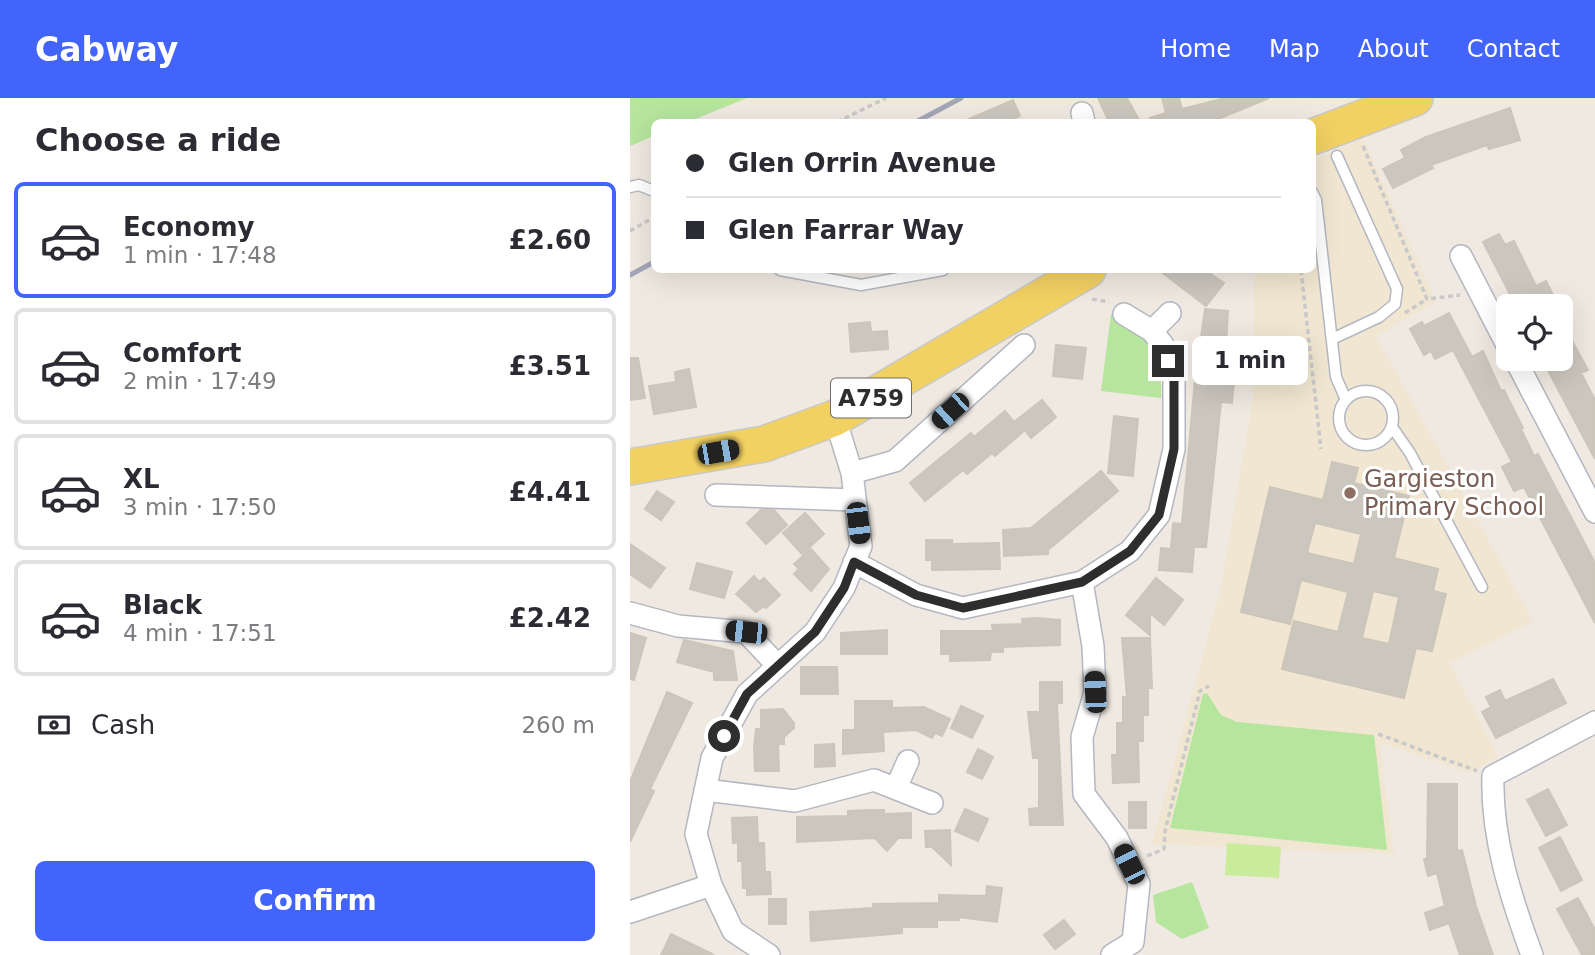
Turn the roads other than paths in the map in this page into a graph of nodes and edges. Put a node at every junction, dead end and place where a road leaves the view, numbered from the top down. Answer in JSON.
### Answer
{"nodes":[{"id":1,"x":1415,"y":98,"type":"edge"},
{"id":2,"x":1325,"y":146,"type":"edge"},
{"id":3,"x":630,"y":187,"type":"edge"},
{"id":4,"x":651,"y":190,"type":"edge"},
{"id":5,"x":1316,"y":198,"type":"edge"},
{"id":6,"x":1461,"y":257,"type":"dead end"},
{"id":7,"x":796,"y":273,"type":"edge"},
{"id":8,"x":927,"y":273,"type":"edge"},
{"id":9,"x":1083,"y":273,"type":"edge"},
{"id":10,"x":1171,"y":313,"type":"dead end"},
{"id":11,"x":1124,"y":314,"type":"dead end"},
{"id":12,"x":1496,"y":324,"type":"edge"},
{"id":13,"x":1152,"y":331,"type":"junction"},
{"id":14,"x":1332,"y":339,"type":"junction"},
{"id":15,"x":1024,"y":345,"type":"dead end"},
{"id":16,"x":1521,"y":371,"type":"edge"},
{"id":17,"x":1346,"y":400,"type":"junction"},
{"id":18,"x":835,"y":418,"type":"junction"},
{"id":19,"x":1392,"y":427,"type":"junction"},
{"id":20,"x":630,"y":467,"type":"edge"},
{"id":21,"x":852,"y":473,"type":"junction"},
{"id":22,"x":716,"y":495,"type":"dead end"},
{"id":23,"x":855,"y":500,"type":"junction"},
{"id":24,"x":1595,"y":512,"type":"edge"},
{"id":25,"x":854,"y":562,"type":"junction"},
{"id":26,"x":1082,"y":582,"type":"junction"},
{"id":27,"x":1482,"y":587,"type":"dead end"},
{"id":28,"x":630,"y":613,"type":"edge"},
{"id":29,"x":778,"y":666,"type":"junction"},
{"id":30,"x":1595,"y":722,"type":"edge"},
{"id":31,"x":908,"y":761,"type":"dead end"},
{"id":32,"x":896,"y":788,"type":"junction"},
{"id":33,"x":705,"y":790,"type":"junction"},
{"id":34,"x":932,"y":803,"type":"dead end"},
{"id":35,"x":711,"y":885,"type":"junction"},
{"id":36,"x":630,"y":912,"type":"edge"},
{"id":37,"x":1141,"y":948,"type":"edge"},
{"id":38,"x":769,"y":955,"type":"edge"},
{"id":39,"x":1112,"y":955,"type":"edge"},
{"id":40,"x":1532,"y":955,"type":"edge"}],
"edges":[{"from":1,"to":2,"type":"main road"},
{"from":2,"to":14,"type":"lane"},
{"from":3,"to":4,"type":"lane"},
{"from":5,"to":14,"type":"lane"},
{"from":6,"to":12,"type":"street"},
{"from":7,"to":8,"type":"lane"},
{"from":9,"to":18,"type":"main road","number":"A759"},
{"from":10,"to":13,"type":"street"},
{"from":11,"to":13,"type":"street"},
{"from":13,"to":26,"type":"street"},
{"from":14,"to":17,"type":"lane"},
{"from":15,"to":21,"type":"street"},
{"from":16,"to":24,"type":"street"},
{"from":17,"to":19,"type":"lane"},
{"from":17,"to":19,"type":"lane"},
{"from":18,"to":20,"type":"main road","number":"A759"},
{"from":18,"to":21,"type":"street"},
{"from":19,"to":27,"type":"lane"},
{"from":21,"to":23,"type":"street"},
{"from":22,"to":23,"type":"street"},
{"from":23,"to":25,"type":"street"},
{"from":25,"to":26,"type":"street"},
{"from":25,"to":29,"type":"street"},
{"from":26,"to":37,"type":"street"},
{"from":28,"to":29,"type":"street"},
{"from":29,"to":33,"type":"street"},
{"from":30,"to":40,"type":"street"},
{"from":31,"to":32,"type":"street"},
{"from":32,"to":33,"type":"street"},
{"from":32,"to":34,"type":"street"},
{"from":33,"to":35,"type":"street"},
{"from":35,"to":36,"type":"street"},
{"from":35,"to":38,"type":"street"},
{"from":37,"to":39,"type":"street"}]}
